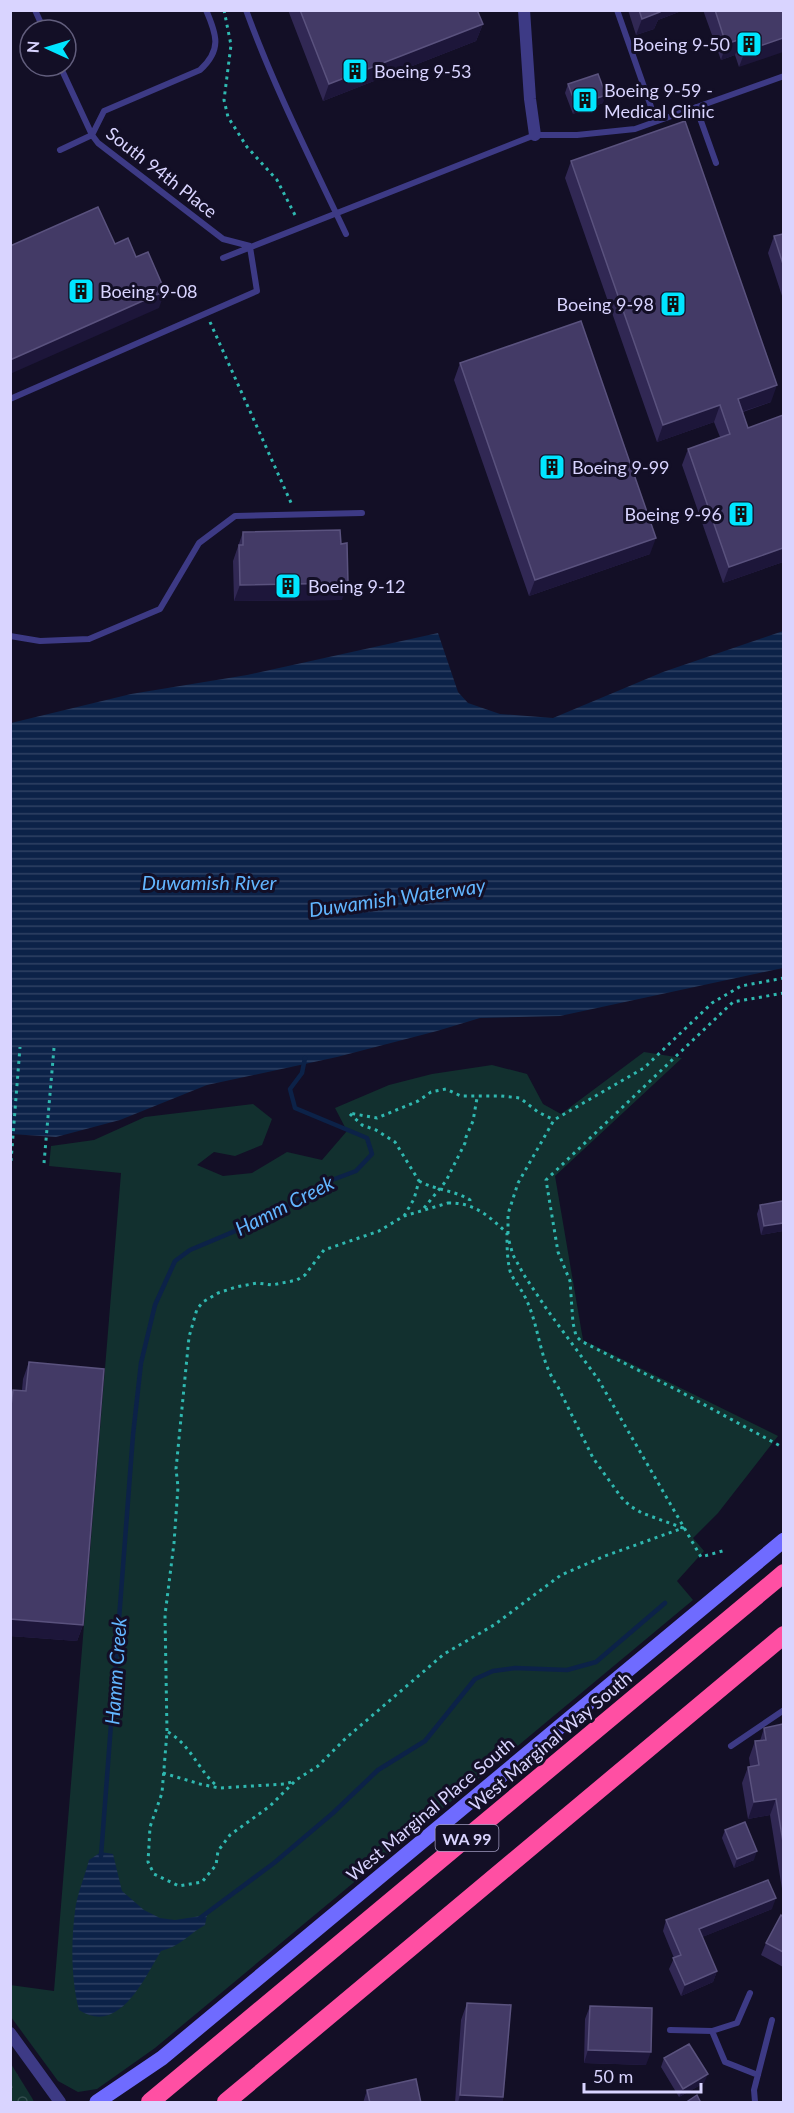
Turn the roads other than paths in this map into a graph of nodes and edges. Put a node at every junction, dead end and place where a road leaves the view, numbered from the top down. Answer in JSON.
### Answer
{"nodes":[{"id":1,"x":206,"y":10,"type":"edge"},
{"id":2,"x":246,"y":10,"type":"edge"},
{"id":3,"x":524,"y":10,"type":"edge"},
{"id":4,"x":617,"y":10,"type":"edge"},
{"id":5,"x":783,"y":76,"type":"edge"},
{"id":6,"x":66,"y":78,"type":"edge"},
{"id":7,"x":696,"y":107,"type":"junction"},
{"id":8,"x":656,"y":121,"type":"junction"},
{"id":9,"x":92,"y":135,"type":"junction"},
{"id":10,"x":535,"y":135,"type":"junction"},
{"id":11,"x":60,"y":150,"type":"dead end"},
{"id":12,"x":716,"y":163,"type":"dead end"},
{"id":13,"x":336,"y":213,"type":"junction"},
{"id":14,"x":346,"y":234,"type":"dead end"},
{"id":15,"x":250,"y":247,"type":"junction"},
{"id":16,"x":223,"y":258,"type":"dead end"},
{"id":17,"x":10,"y":399,"type":"edge"},
{"id":18,"x":362,"y":513,"type":"dead end"},
{"id":19,"x":10,"y":636,"type":"edge"},
{"id":20,"x":783,"y":1540,"type":"edge"},
{"id":21,"x":783,"y":1573,"type":"edge"},
{"id":22,"x":783,"y":1635,"type":"edge"},
{"id":23,"x":783,"y":1710,"type":"edge"},
{"id":24,"x":731,"y":1746,"type":"dead end"},
{"id":25,"x":750,"y":1993,"type":"dead end"},
{"id":26,"x":772,"y":2020,"type":"dead end"},
{"id":27,"x":670,"y":2030,"type":"dead end"},
{"id":28,"x":712,"y":2031,"type":"junction"},
{"id":29,"x":10,"y":2033,"type":"edge"},
{"id":30,"x":758,"y":2075,"type":"junction"},
{"id":31,"x":60,"y":2103,"type":"edge"},
{"id":32,"x":97,"y":2103,"type":"edge"},
{"id":33,"x":150,"y":2103,"type":"edge"},
{"id":34,"x":226,"y":2103,"type":"edge"},
{"id":35,"x":755,"y":2103,"type":"edge"}],
"edges":[{"from":1,"to":9,"type":"lane"},
{"from":2,"to":13,"type":"lane"},
{"from":3,"to":10,"type":"street"},
{"from":4,"to":8,"type":"lane"},
{"from":5,"to":7,"type":"lane"},
{"from":6,"to":9,"type":"lane","name":"South 94th Place"},
{"from":7,"to":8,"type":"lane"},
{"from":7,"to":12,"type":"lane"},
{"from":8,"to":10,"type":"lane"},
{"from":9,"to":11,"type":"lane"},
{"from":9,"to":15,"type":"lane","name":"South 94th Place"},
{"from":10,"to":13,"type":"lane"},
{"from":13,"to":14,"type":"lane"},
{"from":13,"to":15,"type":"lane"},
{"from":15,"to":16,"type":"lane"},
{"from":15,"to":17,"type":"lane"},
{"from":18,"to":19,"type":"lane"},
{"from":20,"to":32,"type":"street","name":"West Marginal Place South"},
{"from":21,"to":33,"type":"highway","name":"West Marginal Way South","number":"WA 99"},
{"from":22,"to":34,"type":"highway","number":"WA 99"},
{"from":23,"to":24,"type":"lane"},
{"from":25,"to":28,"type":"lane"},
{"from":26,"to":30,"type":"lane"},
{"from":27,"to":28,"type":"lane"},
{"from":28,"to":30,"type":"lane"},
{"from":29,"to":31,"type":"street"},
{"from":30,"to":35,"type":"lane"}]}
